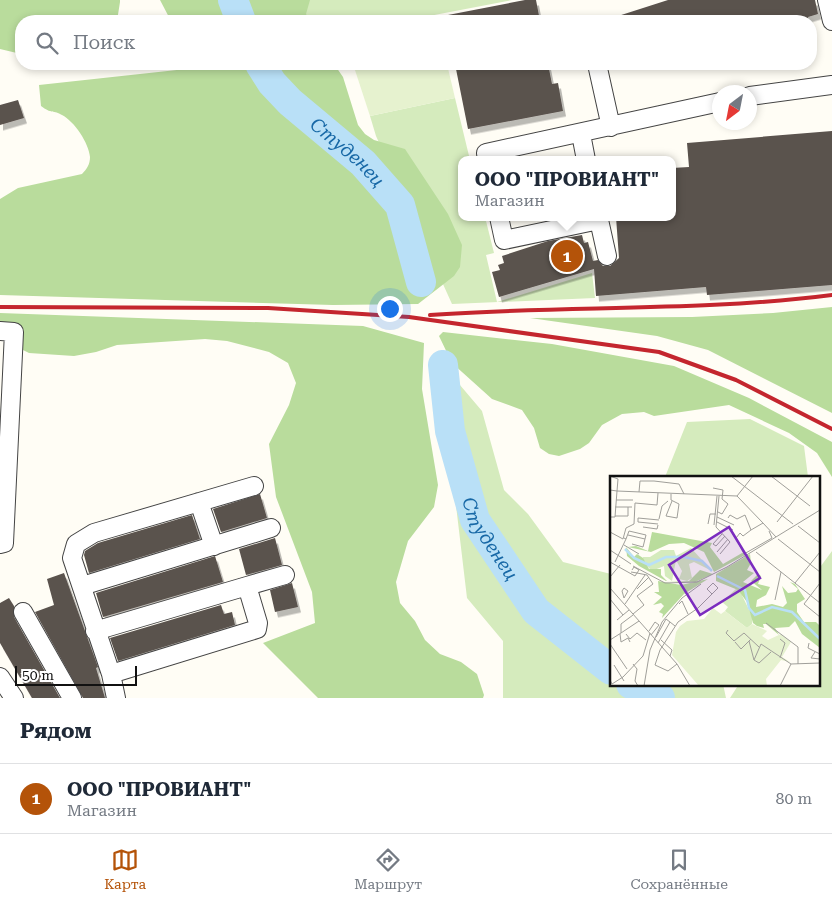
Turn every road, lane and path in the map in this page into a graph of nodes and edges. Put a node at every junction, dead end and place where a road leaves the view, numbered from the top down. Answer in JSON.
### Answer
{"nodes":[{"id":1,"x":827,"y":0,"type":"edge"},
{"id":2,"x":832,"y":21,"type":"edge"},
{"id":3,"x":598,"y":70,"type":"edge"},
{"id":4,"x":832,"y":85,"type":"edge"},
{"id":5,"x":757,"y":95,"type":"edge"},
{"id":6,"x":712,"y":104,"type":"edge"},
{"id":7,"x":611,"y":128,"type":"junction"},
{"id":8,"x":581,"y":134,"type":"junction"},
{"id":9,"x":486,"y":156,"type":"edge"},
{"id":10,"x":585,"y":156,"type":"edge"},
{"id":11,"x":500,"y":221,"type":"edge"},
{"id":12,"x":590,"y":221,"type":"edge"},
{"id":13,"x":599,"y":221,"type":"edge"},
{"id":14,"x":607,"y":256,"type":"dead end"},
{"id":15,"x":0,"y":331,"type":"edge"},
{"id":16,"x":254,"y":486,"type":"dead end"},
{"id":17,"x":199,"y":502,"type":"junction"},
{"id":18,"x":272,"y":528,"type":"dead end"},
{"id":19,"x":0,"y":544,"type":"edge"},
{"id":20,"x":214,"y":546,"type":"junction"},
{"id":21,"x":285,"y":575,"type":"dead end"},
{"id":22,"x":82,"y":586,"type":"junction"},
{"id":23,"x":247,"y":586,"type":"junction"},
{"id":24,"x":23,"y":612,"type":"dead end"},
{"id":25,"x":95,"y":631,"type":"junction"},
{"id":26,"x":111,"y":674,"type":"junction"},
{"id":27,"x":0,"y":677,"type":"edge"},
{"id":28,"x":14,"y":698,"type":"edge"},
{"id":29,"x":72,"y":698,"type":"edge"},
{"id":30,"x":116,"y":698,"type":"edge"}],
"edges":[{"from":1,"to":2,"type":"lane"},
{"from":3,"to":7,"type":"lane"},
{"from":4,"to":5,"type":"lane"},
{"from":6,"to":7,"type":"lane"},
{"from":7,"to":8,"type":"lane"},
{"from":8,"to":9,"type":"lane"},
{"from":8,"to":10,"type":"lane"},
{"from":11,"to":12,"type":"lane"},
{"from":13,"to":14,"type":"lane"},
{"from":15,"to":19,"type":"lane"},
{"from":16,"to":17,"type":"lane"},
{"from":17,"to":20,"type":"lane"},
{"from":17,"to":22,"type":"lane"},
{"from":18,"to":20,"type":"lane"},
{"from":20,"to":22,"type":"lane"},
{"from":21,"to":23,"type":"lane"},
{"from":22,"to":25,"type":"lane"},
{"from":23,"to":25,"type":"lane"},
{"from":23,"to":26,"type":"lane"},
{"from":24,"to":29,"type":"lane"},
{"from":25,"to":26,"type":"lane"},
{"from":26,"to":30,"type":"lane"},
{"from":27,"to":28,"type":"lane"}]}
